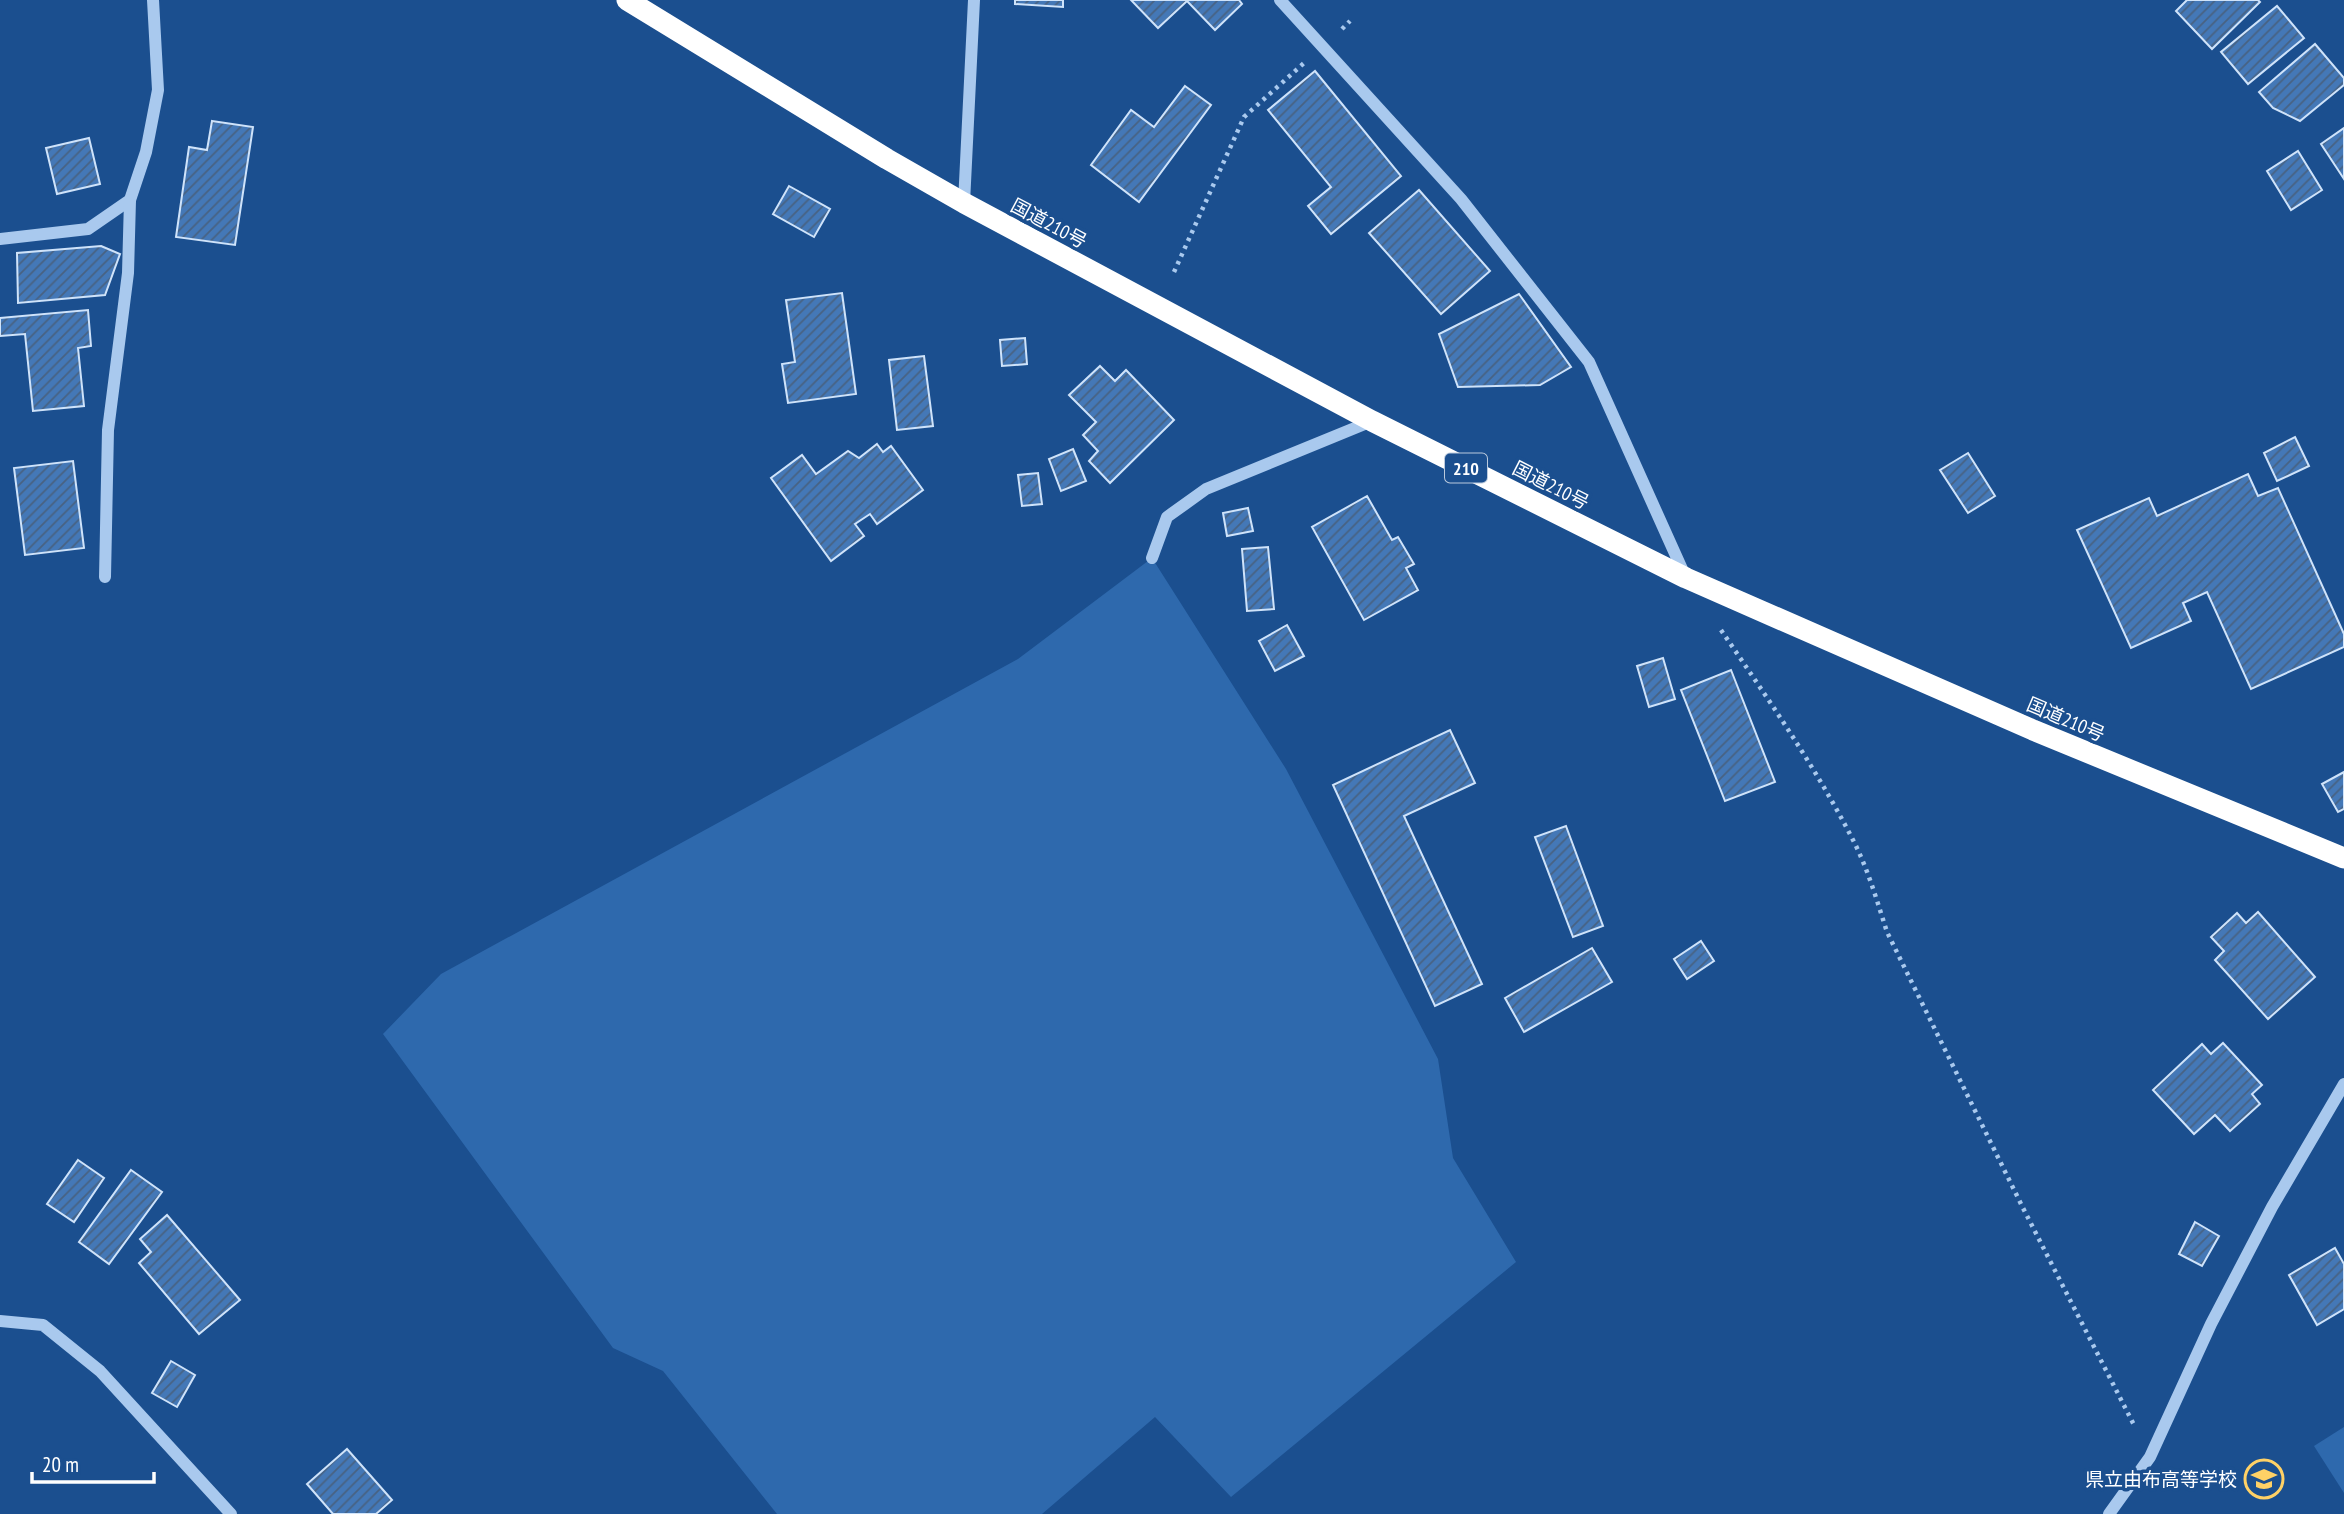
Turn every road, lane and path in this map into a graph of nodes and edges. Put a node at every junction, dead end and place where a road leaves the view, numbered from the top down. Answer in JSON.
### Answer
{"nodes":[{"id":1,"x":153,"y":0,"type":"edge"},
{"id":2,"x":627,"y":0,"type":"edge"},
{"id":3,"x":974,"y":0,"type":"edge"},
{"id":4,"x":1280,"y":0,"type":"edge"},
{"id":5,"x":1350,"y":21,"type":"dead end"},
{"id":6,"x":1341,"y":30,"type":"dead end"},
{"id":7,"x":1312,"y":56,"type":"dead end"},
{"id":8,"x":130,"y":200,"type":"junction"},
{"id":9,"x":964,"y":203,"type":"junction"},
{"id":10,"x":0,"y":239,"type":"edge"},
{"id":11,"x":1174,"y":272,"type":"dead end"},
{"id":12,"x":1372,"y":421,"type":"junction"},
{"id":13,"x":1152,"y":558,"type":"dead end"},
{"id":14,"x":105,"y":577,"type":"dead end"},
{"id":15,"x":1686,"y":578,"type":"junction"},
{"id":16,"x":1717,"y":623,"type":"dead end"},
{"id":17,"x":2344,"y":858,"type":"edge"},
{"id":18,"x":2344,"y":1084,"type":"edge"},
{"id":19,"x":0,"y":1321,"type":"edge"},
{"id":20,"x":2150,"y":1457,"type":"junction"},
{"id":21,"x":231,"y":1514,"type":"edge"},
{"id":22,"x":2109,"y":1514,"type":"edge"}],
"edges":[{"from":1,"to":8,"type":"street"},
{"from":2,"to":9,"type":"highway","name":"国道210号","number":"210"},
{"from":3,"to":9,"type":"street"},
{"from":4,"to":15,"type":"street"},
{"from":5,"to":6,"type":"path"},
{"from":7,"to":11,"type":"path"},
{"from":8,"to":10,"type":"street"},
{"from":8,"to":14,"type":"street"},
{"from":9,"to":12,"type":"highway","name":"国道210号","number":"210"},
{"from":12,"to":13,"type":"street"},
{"from":12,"to":15,"type":"highway","name":"国道210号","number":"210"},
{"from":15,"to":17,"type":"highway","name":"国道210号","number":"210"},
{"from":16,"to":20,"type":"path"},
{"from":18,"to":20,"type":"street"},
{"from":19,"to":21,"type":"street"},
{"from":20,"to":22,"type":"street"}]}
